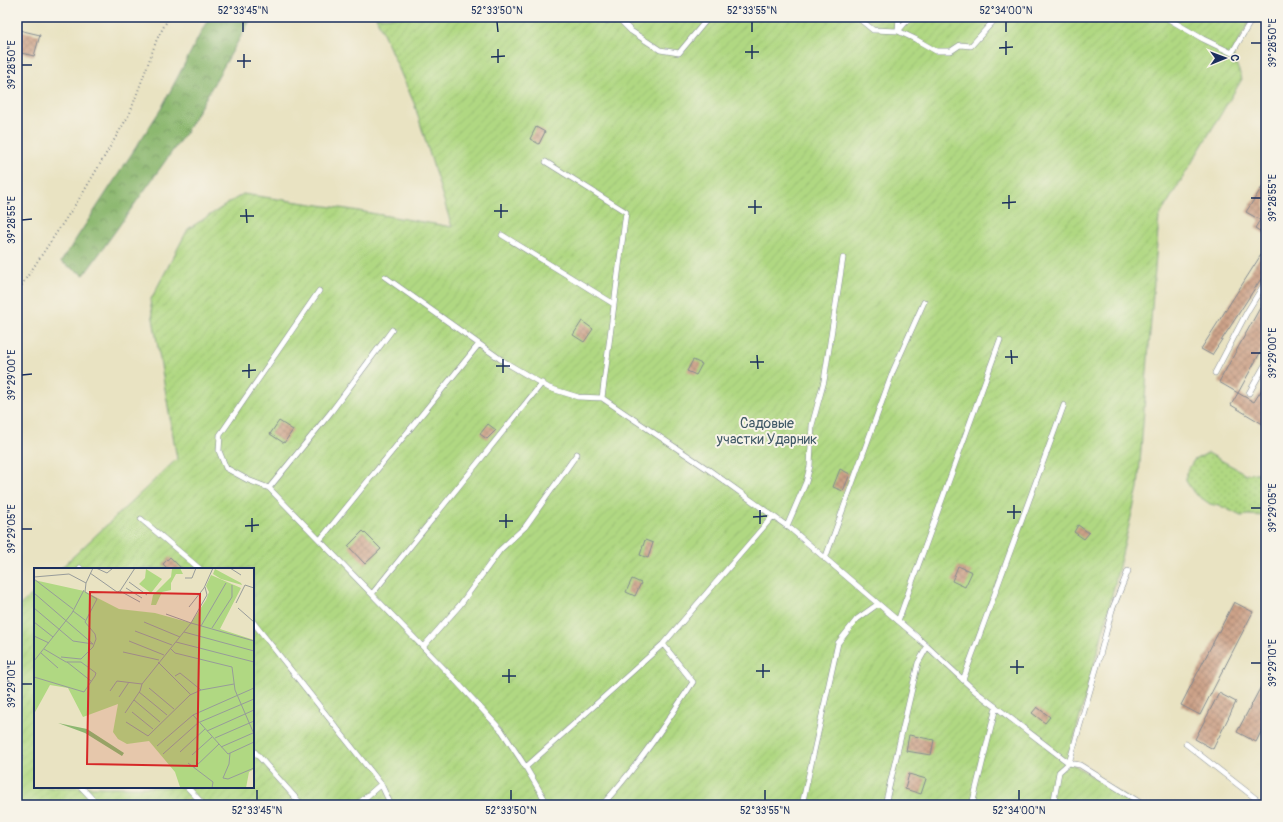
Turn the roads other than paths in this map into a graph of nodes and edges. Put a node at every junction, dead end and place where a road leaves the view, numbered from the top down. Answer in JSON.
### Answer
{"nodes":[{"id":1,"x":596,"y":17,"type":"edge"},
{"id":2,"x":709,"y":17,"type":"edge"},
{"id":3,"x":857,"y":17,"type":"edge"},
{"id":4,"x":899,"y":17,"type":"edge"},
{"id":5,"x":910,"y":17,"type":"edge"},
{"id":6,"x":997,"y":17,"type":"edge"},
{"id":7,"x":1165,"y":17,"type":"edge"},
{"id":8,"x":1253,"y":17,"type":"edge"},
{"id":9,"x":620,"y":18,"type":"edge"},
{"id":10,"x":898,"y":32,"type":"junction"},
{"id":11,"x":546,"y":162,"type":"dead end"},
{"id":12,"x":502,"y":235,"type":"dead end"},
{"id":13,"x":843,"y":258,"type":"dead end"},
{"id":14,"x":385,"y":277,"type":"dead end"},
{"id":15,"x":1266,"y":283,"type":"edge"},
{"id":16,"x":319,"y":291,"type":"dead end"},
{"id":17,"x":924,"y":302,"type":"dead end"},
{"id":18,"x":614,"y":304,"type":"junction"},
{"id":19,"x":392,"y":330,"type":"dead end"},
{"id":20,"x":1000,"y":340,"type":"dead end"},
{"id":21,"x":479,"y":344,"type":"junction"},
{"id":22,"x":1266,"y":363,"type":"edge"},
{"id":23,"x":1215,"y":373,"type":"dead end"},
{"id":24,"x":542,"y":384,"type":"junction"},
{"id":25,"x":1249,"y":393,"type":"dead end"},
{"id":26,"x":602,"y":398,"type":"junction"},
{"id":27,"x":1064,"y":405,"type":"dead end"},
{"id":28,"x":577,"y":454,"type":"dead end"},
{"id":29,"x":269,"y":488,"type":"junction"},
{"id":30,"x":773,"y":516,"type":"junction"},
{"id":31,"x":141,"y":519,"type":"dead end"},
{"id":32,"x":787,"y":526,"type":"junction"},
{"id":33,"x":320,"y":540,"type":"junction"},
{"id":34,"x":825,"y":559,"type":"junction"},
{"id":35,"x":199,"y":568,"type":"edge"},
{"id":36,"x":1128,"y":571,"type":"dead end"},
{"id":37,"x":372,"y":594,"type":"junction"},
{"id":38,"x":878,"y":604,"type":"junction"},
{"id":39,"x":898,"y":621,"type":"junction"},
{"id":40,"x":254,"y":623,"type":"edge"},
{"id":41,"x":663,"y":644,"type":"junction"},
{"id":42,"x":423,"y":647,"type":"junction"},
{"id":43,"x":927,"y":647,"type":"junction"},
{"id":44,"x":963,"y":680,"type":"junction"},
{"id":45,"x":996,"y":707,"type":"junction"},
{"id":46,"x":1186,"y":744,"type":"dead end"},
{"id":47,"x":254,"y":751,"type":"edge"},
{"id":48,"x":1069,"y":764,"type":"junction"},
{"id":49,"x":526,"y":767,"type":"junction"},
{"id":50,"x":381,"y":784,"type":"junction"},
{"id":51,"x":82,"y":788,"type":"edge"},
{"id":52,"x":188,"y":788,"type":"edge"},
{"id":53,"x":98,"y":805,"type":"edge"},
{"id":54,"x":204,"y":805,"type":"edge"},
{"id":55,"x":302,"y":805,"type":"edge"},
{"id":56,"x":357,"y":805,"type":"edge"},
{"id":57,"x":391,"y":805,"type":"edge"},
{"id":58,"x":548,"y":805,"type":"edge"},
{"id":59,"x":602,"y":805,"type":"edge"},
{"id":60,"x":802,"y":805,"type":"edge"},
{"id":61,"x":885,"y":805,"type":"edge"},
{"id":62,"x":972,"y":805,"type":"edge"},
{"id":63,"x":1053,"y":805,"type":"edge"},
{"id":64,"x":1144,"y":805,"type":"edge"},
{"id":65,"x":1264,"y":805,"type":"edge"}],
"edges":[{"from":1,"to":9,"type":"lane"},
{"from":2,"to":9,"type":"lane"},
{"from":3,"to":10,"type":"lane"},
{"from":4,"to":10,"type":"lane"},
{"from":5,"to":10,"type":"lane"},
{"from":6,"to":10,"type":"lane"},
{"from":7,"to":8,"type":"lane"},
{"from":11,"to":18,"type":"lane"},
{"from":12,"to":18,"type":"lane"},
{"from":13,"to":32,"type":"lane"},
{"from":14,"to":21,"type":"lane"},
{"from":15,"to":23,"type":"lane"},
{"from":16,"to":29,"type":"lane"},
{"from":17,"to":34,"type":"lane"},
{"from":18,"to":26,"type":"lane"},
{"from":19,"to":29,"type":"lane"},
{"from":20,"to":39,"type":"lane"},
{"from":21,"to":24,"type":"lane"},
{"from":21,"to":33,"type":"lane"},
{"from":22,"to":25,"type":"lane"},
{"from":24,"to":26,"type":"lane"},
{"from":24,"to":37,"type":"lane"},
{"from":26,"to":30,"type":"lane"},
{"from":27,"to":44,"type":"lane"},
{"from":28,"to":42,"type":"lane"},
{"from":29,"to":33,"type":"lane"},
{"from":30,"to":32,"type":"lane"},
{"from":30,"to":41,"type":"lane"},
{"from":31,"to":35,"type":"lane"},
{"from":32,"to":34,"type":"lane"},
{"from":33,"to":37,"type":"lane"},
{"from":34,"to":38,"type":"lane"},
{"from":36,"to":48,"type":"lane"},
{"from":37,"to":42,"type":"lane"},
{"from":38,"to":39,"type":"lane"},
{"from":38,"to":60,"type":"lane"},
{"from":39,"to":43,"type":"lane"},
{"from":40,"to":50,"type":"lane"},
{"from":41,"to":49,"type":"lane"},
{"from":41,"to":59,"type":"lane"},
{"from":42,"to":49,"type":"lane"},
{"from":43,"to":44,"type":"lane"},
{"from":43,"to":61,"type":"lane"},
{"from":44,"to":45,"type":"lane"},
{"from":45,"to":48,"type":"lane"},
{"from":45,"to":62,"type":"lane"},
{"from":46,"to":65,"type":"lane"},
{"from":47,"to":55,"type":"lane"},
{"from":48,"to":63,"type":"lane"},
{"from":48,"to":64,"type":"lane"},
{"from":49,"to":58,"type":"lane"},
{"from":50,"to":56,"type":"lane"},
{"from":50,"to":57,"type":"lane"},
{"from":51,"to":53,"type":"lane"},
{"from":52,"to":54,"type":"lane"}]}
